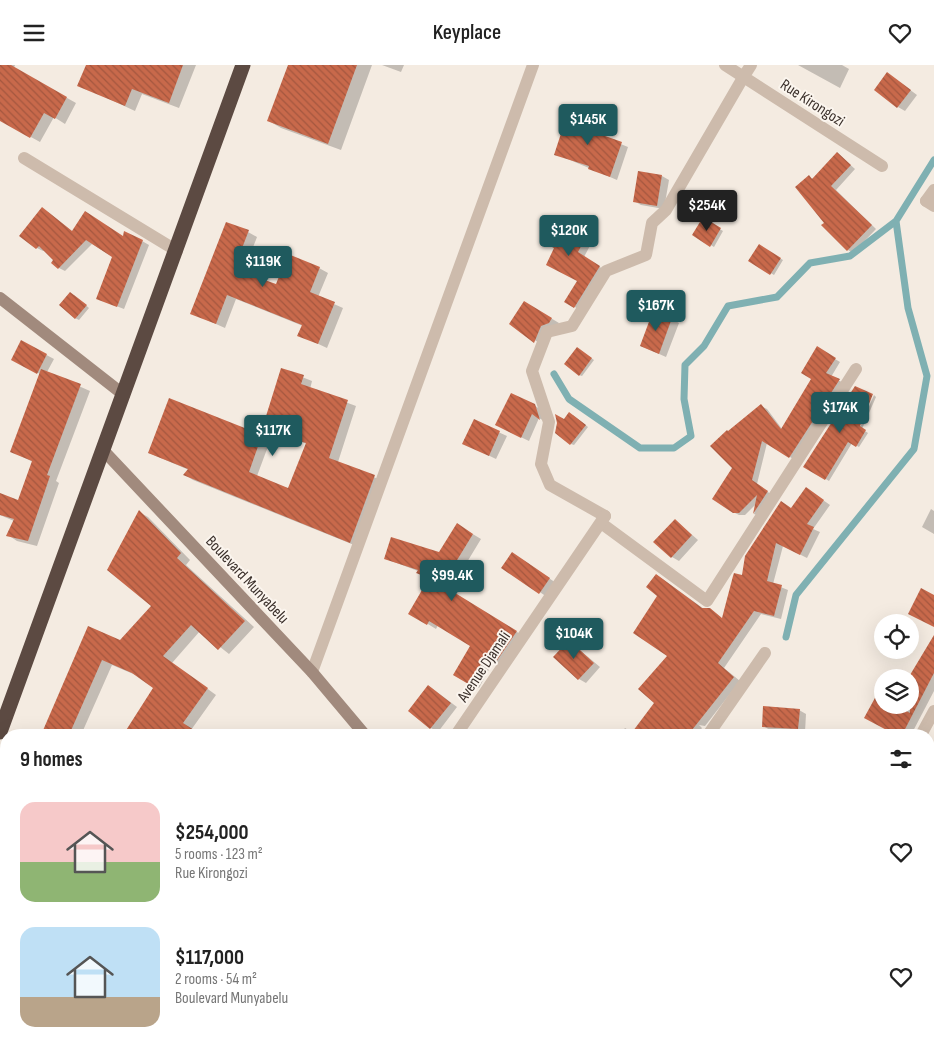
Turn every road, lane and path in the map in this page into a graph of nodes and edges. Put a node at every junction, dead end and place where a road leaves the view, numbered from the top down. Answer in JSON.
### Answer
{"nodes":[{"id":1,"x":243,"y":65,"type":"edge"},
{"id":2,"x":533,"y":65,"type":"edge"},
{"id":3,"x":725,"y":65,"type":"edge"},
{"id":4,"x":748,"y":71,"type":"edge"},
{"id":5,"x":24,"y":158,"type":"dead end"},
{"id":6,"x":882,"y":166,"type":"dead end"},
{"id":7,"x":177,"y":251,"type":"junction"},
{"id":8,"x":0,"y":298,"type":"edge"},
{"id":9,"x":856,"y":369,"type":"dead end"},
{"id":10,"x":124,"y":395,"type":"junction"},
{"id":11,"x":104,"y":450,"type":"junction"},
{"id":12,"x":603,"y":519,"type":"junction"},
{"id":13,"x":765,"y":653,"type":"dead end"},
{"id":14,"x":312,"y":672,"type":"junction"},
{"id":15,"x":934,"y":711,"type":"edge"},
{"id":16,"x":1,"y":729,"type":"edge"},
{"id":17,"x":360,"y":729,"type":"edge"},
{"id":18,"x":460,"y":729,"type":"edge"},
{"id":19,"x":712,"y":729,"type":"edge"},
{"id":20,"x":924,"y":729,"type":"edge"}],
"edges":[{"from":1,"to":7,"type":"highway"},
{"from":2,"to":14,"type":"street"},
{"from":3,"to":4,"type":"street","name":"Rue Kirongozi"},
{"from":4,"to":6,"type":"street","name":"Rue Kirongozi"},
{"from":4,"to":12,"type":"street"},
{"from":5,"to":7,"type":"street"},
{"from":7,"to":10,"type":"highway"},
{"from":8,"to":10,"type":"street"},
{"from":9,"to":12,"type":"street"},
{"from":10,"to":11,"type":"highway"},
{"from":11,"to":14,"type":"street","name":"Boulevard Munyabelu"},
{"from":11,"to":16,"type":"highway"},
{"from":12,"to":18,"type":"street","name":"Avenue Djamali"},
{"from":13,"to":19,"type":"street"},
{"from":14,"to":17,"type":"street","name":"Boulevard Munyabelu"},
{"from":15,"to":20,"type":"street"}]}
